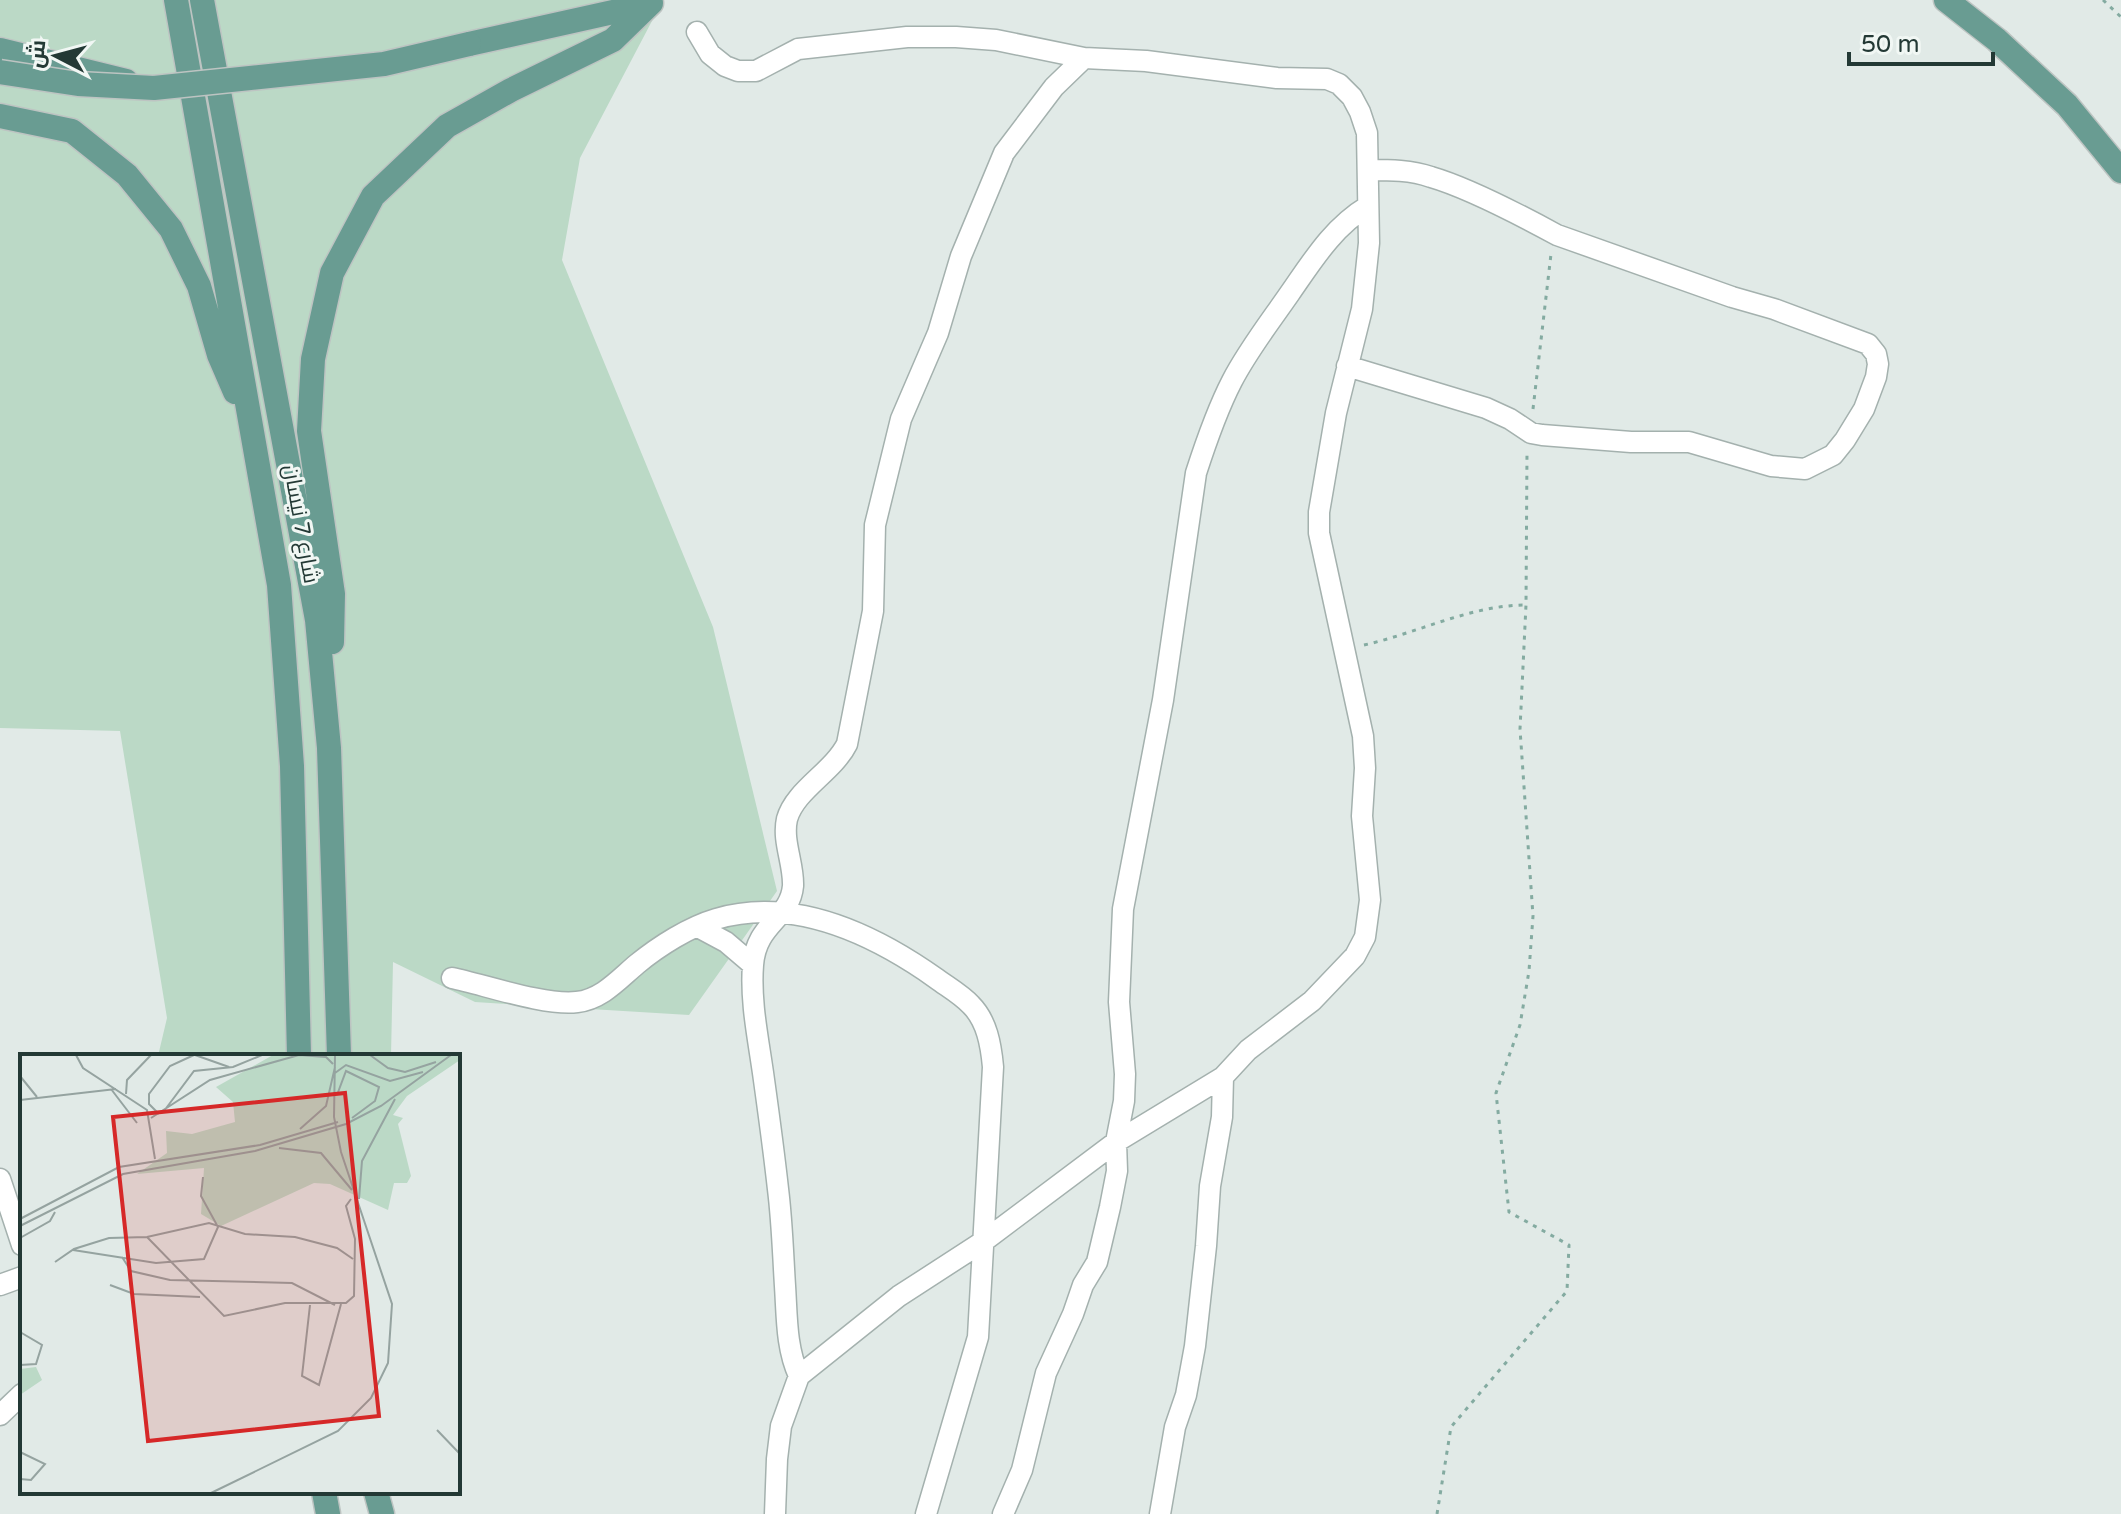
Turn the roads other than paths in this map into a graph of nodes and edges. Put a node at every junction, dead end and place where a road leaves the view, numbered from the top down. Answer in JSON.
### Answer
{"nodes":[{"id":1,"x":176,"y":0,"type":"edge"},
{"id":2,"x":202,"y":0,"type":"edge"},
{"id":3,"x":1946,"y":0,"type":"edge"},
{"id":4,"x":659,"y":2,"type":"edge"},
{"id":5,"x":697,"y":32,"type":"dead end"},
{"id":6,"x":1,"y":57,"type":"edge"},
{"id":7,"x":1084,"y":58,"type":"junction"},
{"id":8,"x":0,"y":116,"type":"edge"},
{"id":9,"x":1369,"y":170,"type":"junction"},
{"id":10,"x":2121,"y":171,"type":"edge"},
{"id":11,"x":1368,"y":206,"type":"junction"},
{"id":12,"x":1347,"y":366,"type":"junction"},
{"id":13,"x":251,"y":427,"type":"junction"},
{"id":14,"x":329,"y":748,"type":"junction"},
{"id":15,"x":782,"y":913,"type":"junction"},
{"id":16,"x":698,"y":927,"type":"junction"},
{"id":17,"x":753,"y":965,"type":"junction"},
{"id":18,"x":452,"y":978,"type":"dead end"},
{"id":19,"x":299,"y":1054,"type":"edge"},
{"id":20,"x":339,"y":1054,"type":"edge"},
{"id":21,"x":1223,"y":1077,"type":"junction"},
{"id":22,"x":1116,"y":1142,"type":"junction"},
{"id":23,"x":2,"y":1187,"type":"edge"},
{"id":24,"x":7,"y":1225,"type":"edge"},
{"id":25,"x":984,"y":1241,"type":"junction"},
{"id":26,"x":20,"y":1242,"type":"edge"},
{"id":27,"x":20,"y":1278,"type":"edge"},
{"id":28,"x":0,"y":1285,"type":"edge"},
{"id":29,"x":799,"y":1376,"type":"junction"},
{"id":30,"x":20,"y":1396,"type":"edge"},
{"id":31,"x":0,"y":1415,"type":"edge"},
{"id":32,"x":324,"y":1494,"type":"edge"},
{"id":33,"x":377,"y":1494,"type":"edge"},
{"id":34,"x":328,"y":1514,"type":"edge"},
{"id":35,"x":382,"y":1514,"type":"edge"},
{"id":36,"x":775,"y":1514,"type":"edge"},
{"id":37,"x":926,"y":1514,"type":"edge"},
{"id":38,"x":1003,"y":1514,"type":"edge"},
{"id":39,"x":1160,"y":1514,"type":"edge"}],
"edges":[{"from":1,"to":13,"type":"main road","name":"شارع 7 نيسان"},
{"from":2,"to":14,"type":"main road","name":"شارع 7 نيسان"},
{"from":3,"to":10,"type":"main road"},
{"from":4,"to":6,"type":"main road","bridge":true},
{"from":4,"to":14,"type":"main road"},
{"from":5,"to":7,"type":"street"},
{"from":7,"to":9,"type":"street"},
{"from":7,"to":15,"type":"street"},
{"from":8,"to":13,"type":"main road"},
{"from":9,"to":11,"type":"street"},
{"from":9,"to":12,"type":"street"},
{"from":11,"to":12,"type":"street"},
{"from":11,"to":22,"type":"street"},
{"from":12,"to":21,"type":"street"},
{"from":13,"to":19,"type":"main road","name":"شارع 7 نيسان"},
{"from":14,"to":20,"type":"main road","name":"شارع 7 نيسان"},
{"from":15,"to":16,"type":"street"},
{"from":15,"to":17,"type":"street"},
{"from":15,"to":25,"type":"street"},
{"from":16,"to":17,"type":"street"},
{"from":16,"to":18,"type":"street"},
{"from":17,"to":29,"type":"street"},
{"from":21,"to":22,"type":"street"},
{"from":21,"to":39,"type":"street"},
{"from":22,"to":25,"type":"street"},
{"from":22,"to":38,"type":"street"},
{"from":23,"to":24,"type":"street"},
{"from":24,"to":26,"type":"street"},
{"from":25,"to":29,"type":"street"},
{"from":25,"to":37,"type":"street"},
{"from":27,"to":28,"type":"street"},
{"from":29,"to":36,"type":"street"},
{"from":30,"to":31,"type":"street"},
{"from":32,"to":34,"type":"main road"},
{"from":33,"to":35,"type":"main road"}]}
